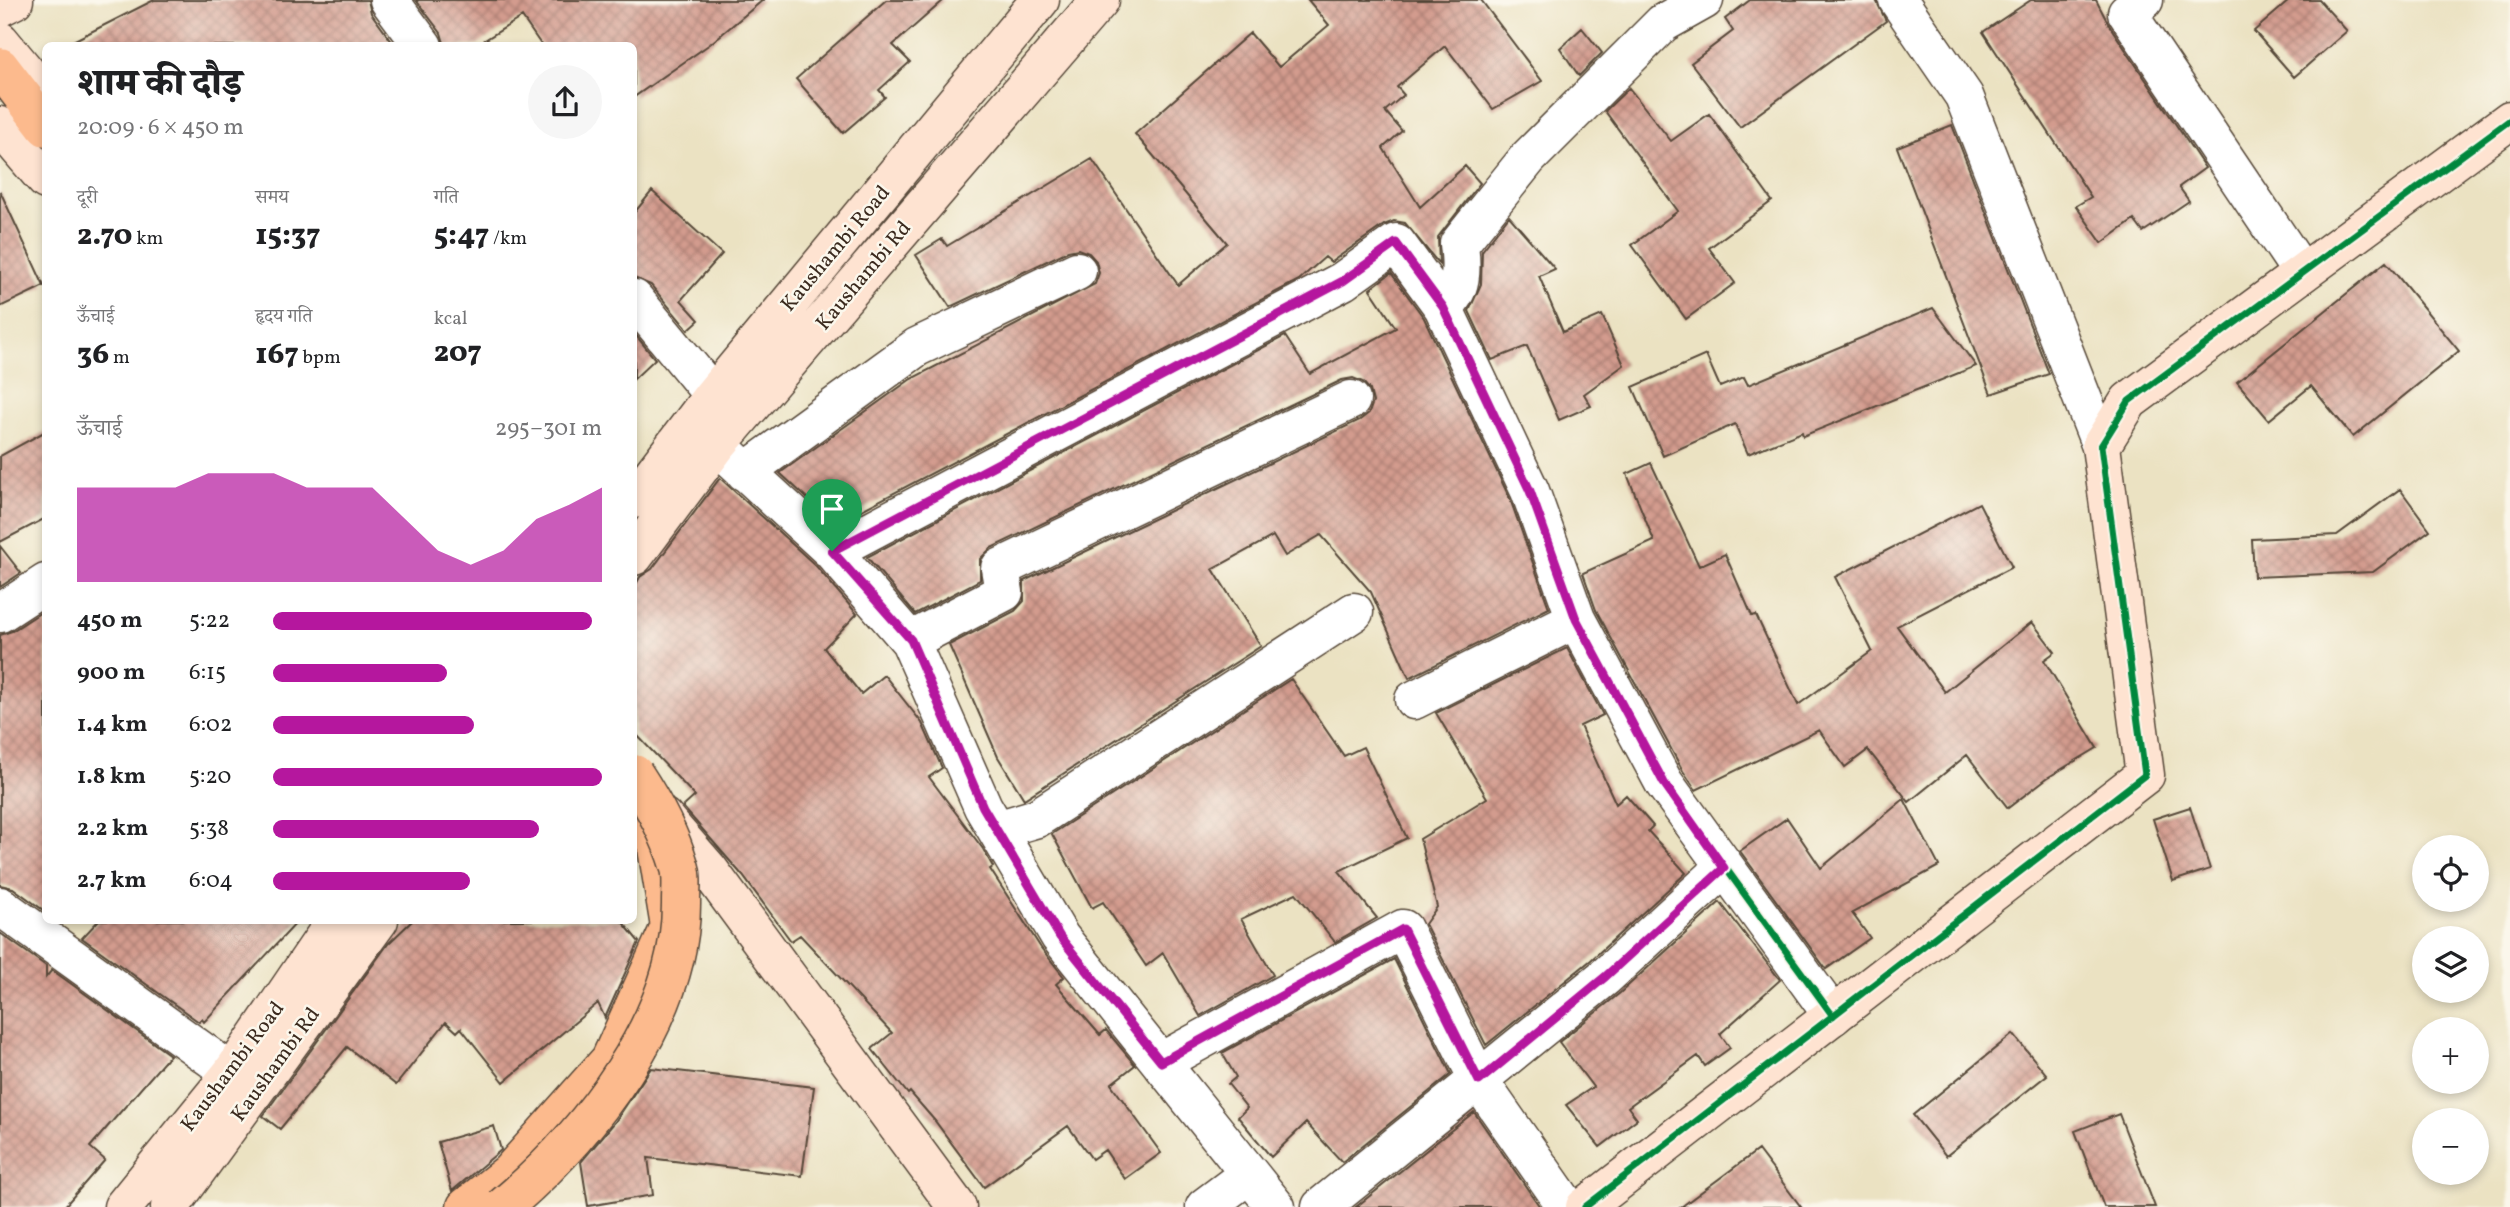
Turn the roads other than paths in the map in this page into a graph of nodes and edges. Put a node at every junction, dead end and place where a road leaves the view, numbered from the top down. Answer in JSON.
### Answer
{"nodes":[{"id":1,"x":14,"y":0,"type":"edge"},
{"id":2,"x":389,"y":0,"type":"edge"},
{"id":3,"x":1040,"y":0,"type":"edge"},
{"id":4,"x":1100,"y":0,"type":"edge"},
{"id":5,"x":1704,"y":0,"type":"edge"},
{"id":6,"x":1898,"y":0,"type":"edge"},
{"id":7,"x":2144,"y":0,"type":"edge"},
{"id":8,"x":0,"y":7,"type":"edge"},
{"id":9,"x":0,"y":41,"type":"edge"},
{"id":10,"x":420,"y":42,"type":"edge"},
{"id":11,"x":0,"y":67,"type":"edge"},
{"id":12,"x":42,"y":90,"type":"edge"},
{"id":13,"x":0,"y":93,"type":"edge"},
{"id":14,"x":2510,"y":120,"type":"edge"},
{"id":15,"x":42,"y":122,"type":"edge"},
{"id":16,"x":0,"y":125,"type":"edge"},
{"id":17,"x":42,"y":140,"type":"edge"},
{"id":18,"x":42,"y":175,"type":"edge"},
{"id":19,"x":1077,"y":271,"type":"dead end"},
{"id":20,"x":2302,"y":273,"type":"junction"},
{"id":21,"x":637,"y":303,"type":"edge"},
{"id":22,"x":1443,"y":307,"type":"junction"},
{"id":23,"x":713,"y":395,"type":"junction"},
{"id":24,"x":1351,"y":400,"type":"dead end"},
{"id":25,"x":717,"y":446,"type":"junction"},
{"id":26,"x":2101,"y":446,"type":"junction"},
{"id":27,"x":745,"y":472,"type":"junction"},
{"id":28,"x":637,"y":495,"type":"edge"},
{"id":29,"x":832,"y":551,"type":"junction"},
{"id":30,"x":637,"y":552,"type":"edge"},
{"id":31,"x":42,"y":586,"type":"edge"},
{"id":32,"x":1354,"y":612,"type":"dead end"},
{"id":33,"x":0,"y":613,"type":"edge"},
{"id":34,"x":1576,"y":619,"type":"junction"},
{"id":35,"x":911,"y":640,"type":"junction"},
{"id":36,"x":1414,"y":700,"type":"dead end"},
{"id":37,"x":637,"y":780,"type":"edge"},
{"id":38,"x":637,"y":787,"type":"edge"},
{"id":39,"x":637,"y":803,"type":"edge"},
{"id":40,"x":997,"y":830,"type":"junction"},
{"id":41,"x":1724,"y":868,"type":"junction"},
{"id":42,"x":0,"y":906,"type":"edge"},
{"id":43,"x":333,"y":924,"type":"edge"},
{"id":44,"x":376,"y":924,"type":"edge"},
{"id":45,"x":1833,"y":1016,"type":"junction"},
{"id":46,"x":1161,"y":1062,"type":"junction"},
{"id":47,"x":232,"y":1073,"type":"junction"},
{"id":48,"x":1479,"y":1081,"type":"junction"},
{"id":49,"x":1249,"y":1174,"type":"junction"},
{"id":50,"x":123,"y":1207,"type":"edge"},
{"id":51,"x":170,"y":1207,"type":"edge"},
{"id":52,"x":466,"y":1207,"type":"edge"},
{"id":53,"x":503,"y":1207,"type":"edge"},
{"id":54,"x":957,"y":1207,"type":"edge"},
{"id":55,"x":1205,"y":1207,"type":"edge"},
{"id":56,"x":1276,"y":1207,"type":"edge"},
{"id":57,"x":1321,"y":1207,"type":"edge"},
{"id":58,"x":1567,"y":1207,"type":"edge"},
{"id":59,"x":1585,"y":1207,"type":"edge"}],
"edges":[{"from":1,"to":8,"type":"street"},
{"from":2,"to":10,"type":"street"},
{"from":3,"to":23,"type":"street","name":"Kaushambi Road"},
{"from":4,"to":25,"type":"street","name":"Kaushambi Rd"},
{"from":5,"to":22,"type":"street"},
{"from":6,"to":26,"type":"street"},
{"from":7,"to":20,"type":"street"},
{"from":9,"to":12,"type":"street"},
{"from":11,"to":15,"type":"main road"},
{"from":13,"to":17,"type":"main road"},
{"from":14,"to":20,"type":"street"},
{"from":16,"to":18,"type":"street"},
{"from":19,"to":27,"type":"street"},
{"from":20,"to":26,"type":"street"},
{"from":21,"to":23,"type":"street"},
{"from":22,"to":29,"type":"street"},
{"from":22,"to":34,"type":"street"},
{"from":23,"to":28,"type":"street","name":"Kaushambi Road"},
{"from":24,"to":35,"type":"street"},
{"from":25,"to":27,"type":"street"},
{"from":25,"to":30,"type":"street","name":"Kaushambi Rd"},
{"from":26,"to":45,"type":"street"},
{"from":27,"to":29,"type":"street"},
{"from":29,"to":35,"type":"street"},
{"from":31,"to":33,"type":"street"},
{"from":32,"to":40,"type":"street"},
{"from":34,"to":36,"type":"street"},
{"from":34,"to":41,"type":"street"},
{"from":35,"to":40,"type":"street"},
{"from":37,"to":53,"type":"main road","bridge":true},
{"from":38,"to":54,"type":"street"},
{"from":39,"to":52,"type":"main road"},
{"from":40,"to":46,"type":"street"},
{"from":41,"to":45,"type":"street"},
{"from":41,"to":48,"type":"street"},
{"from":42,"to":47,"type":"street"},
{"from":43,"to":47,"type":"street","name":"Kaushambi Road"},
{"from":44,"to":51,"type":"street","name":"Kaushambi Rd"},
{"from":45,"to":59,"type":"street"},
{"from":46,"to":48,"type":"street"},
{"from":46,"to":49,"type":"street"},
{"from":47,"to":50,"type":"street","name":"Kaushambi Road"},
{"from":48,"to":57,"type":"street"},
{"from":48,"to":58,"type":"street"},
{"from":49,"to":55,"type":"street"},
{"from":49,"to":56,"type":"street"}]}
